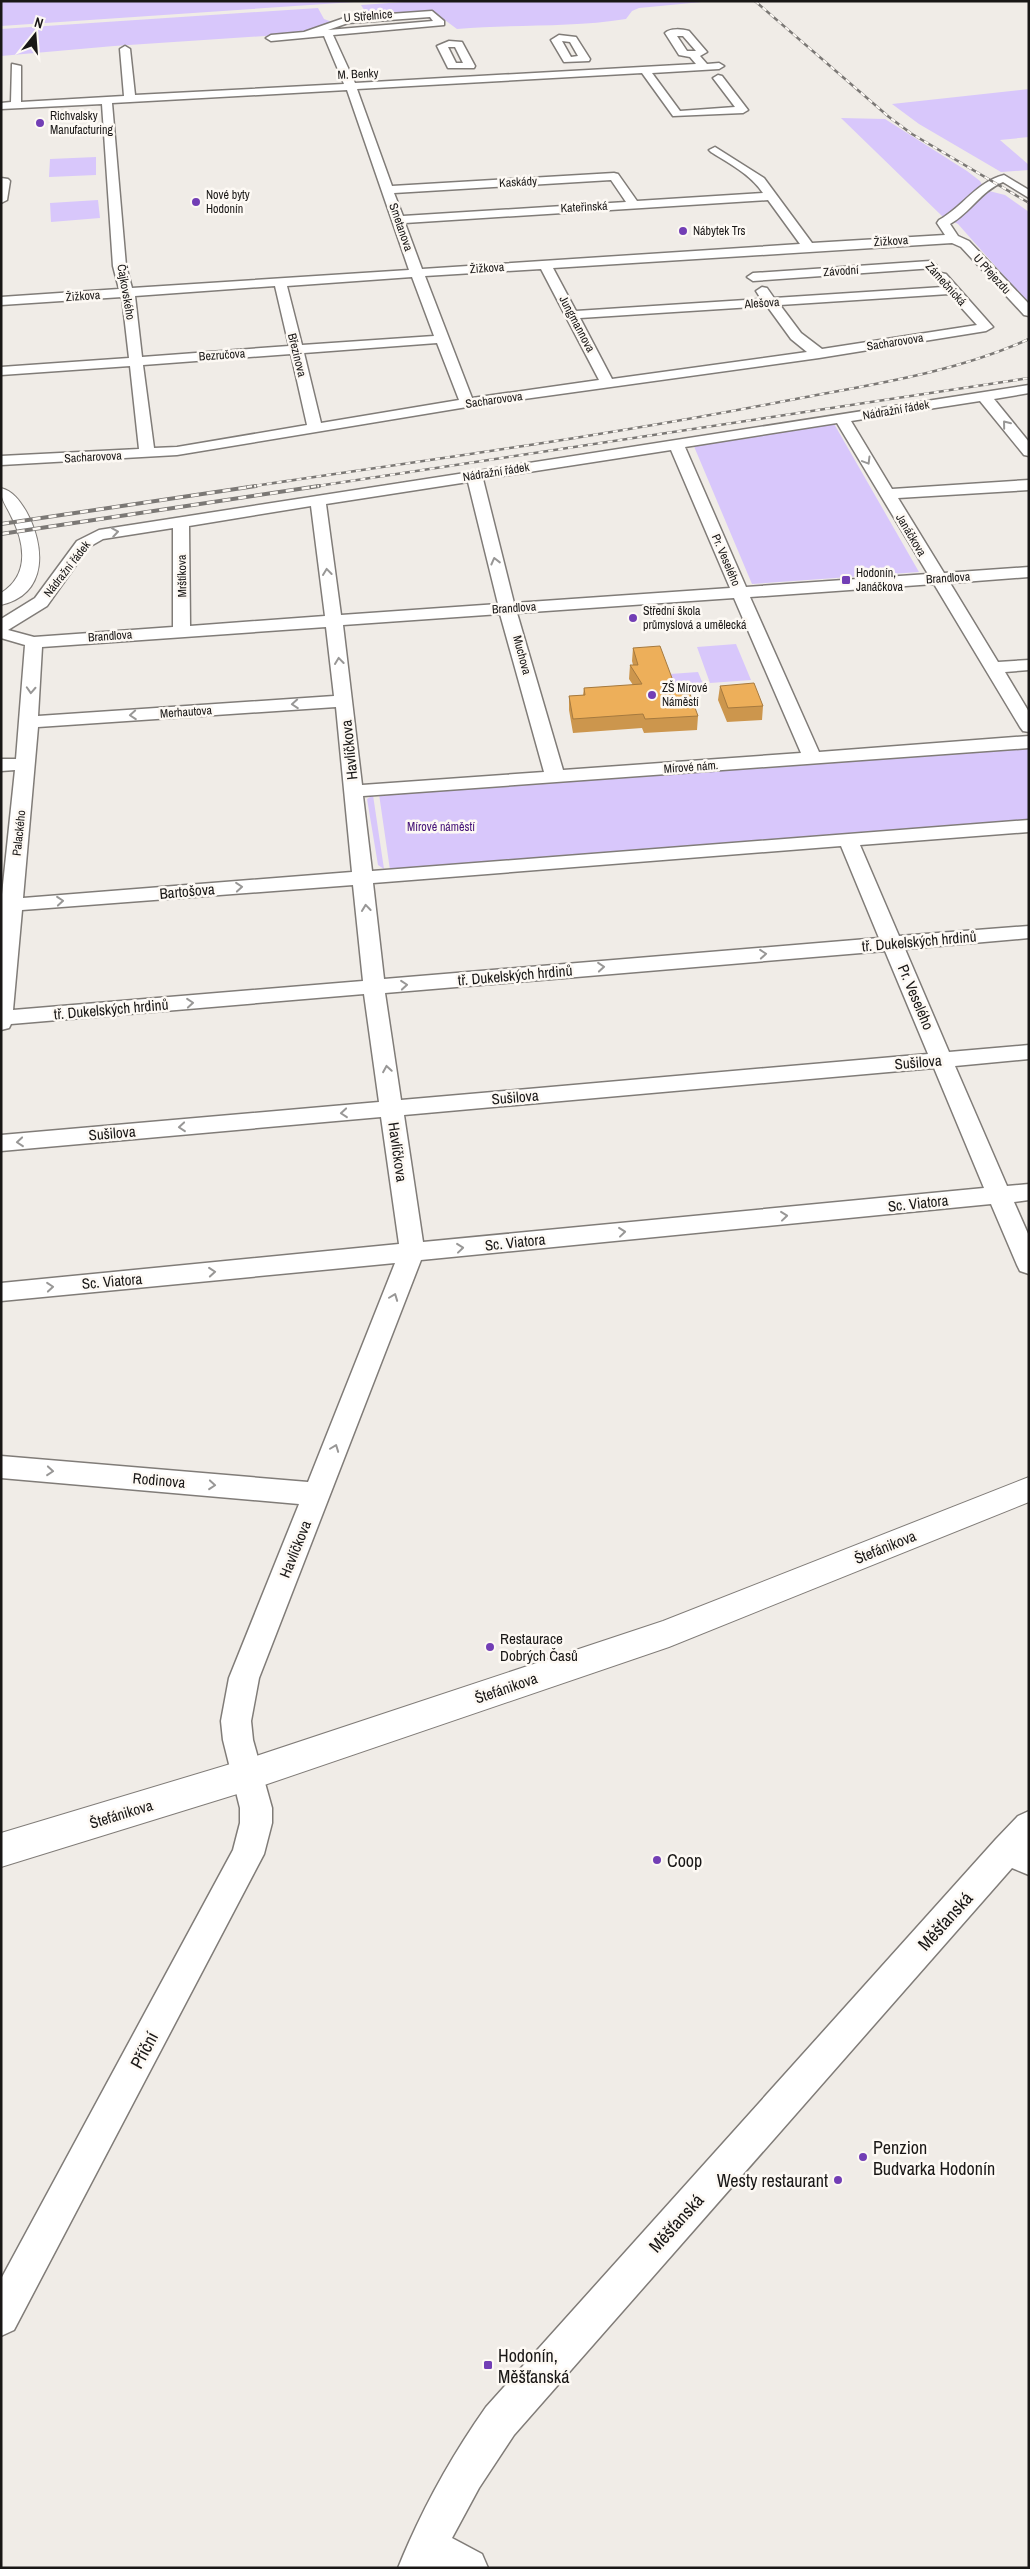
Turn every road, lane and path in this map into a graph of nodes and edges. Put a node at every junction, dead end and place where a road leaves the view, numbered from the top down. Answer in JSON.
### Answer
{"nodes":[{"id":1,"x":666,"y":21,"type":"dead end"},
{"id":2,"x":676,"y":32,"type":"junction"},
{"id":3,"x":327,"y":33,"type":"junction"},
{"id":4,"x":305,"y":34,"type":"junction"},
{"id":5,"x":443,"y":34,"type":"dead end"},
{"id":6,"x":271,"y":38,"type":"dead end"},
{"id":7,"x":449,"y":44,"type":"junction"},
{"id":8,"x":125,"y":49,"type":"dead end"},
{"id":9,"x":693,"y":55,"type":"junction"},
{"id":10,"x":578,"y":61,"type":"dead end"},
{"id":11,"x":16,"y":66,"type":"dead end"},
{"id":12,"x":719,"y":66,"type":"dead end"},
{"id":13,"x":463,"y":67,"type":"junction"},
{"id":14,"x":704,"y":67,"type":"junction"},
{"id":15,"x":645,"y":70,"type":"junction"},
{"id":16,"x":587,"y":74,"type":"junction"},
{"id":17,"x":718,"y":78,"type":"dead end"},
{"id":18,"x":468,"y":80,"type":"junction"},
{"id":19,"x":350,"y":87,"type":"junction"},
{"id":20,"x":130,"y":99,"type":"junction"},
{"id":21,"x":107,"y":100,"type":"junction"},
{"id":22,"x":1,"y":106,"type":"edge"},
{"id":23,"x":16,"y":106,"type":"junction"},
{"id":24,"x":715,"y":150,"type":"dead end"},
{"id":25,"x":1,"y":182,"type":"edge"},
{"id":26,"x":388,"y":190,"type":"junction"},
{"id":27,"x":1029,"y":195,"type":"edge"},
{"id":28,"x":771,"y":196,"type":"junction"},
{"id":29,"x":1,"y":200,"type":"edge"},
{"id":30,"x":632,"y":204,"type":"junction"},
{"id":31,"x":398,"y":220,"type":"junction"},
{"id":32,"x":954,"y":239,"type":"junction"},
{"id":33,"x":907,"y":240,"type":"junction"},
{"id":34,"x":808,"y":246,"type":"junction"},
{"id":35,"x":735,"y":251,"type":"junction"},
{"id":36,"x":545,"y":264,"type":"junction"},
{"id":37,"x":930,"y":265,"type":"junction"},
{"id":38,"x":417,"y":273,"type":"junction"},
{"id":39,"x":752,"y":277,"type":"junction"},
{"id":40,"x":280,"y":282,"type":"junction"},
{"id":41,"x":952,"y":290,"type":"junction"},
{"id":42,"x":128,"y":293,"type":"junction"},
{"id":43,"x":1,"y":301,"type":"edge"},
{"id":44,"x":770,"y":302,"type":"junction"},
{"id":45,"x":1029,"y":312,"type":"edge"},
{"id":46,"x":572,"y":315,"type":"junction"},
{"id":47,"x":986,"y":327,"type":"joint"},
{"id":48,"x":443,"y":340,"type":"junction"},
{"id":49,"x":296,"y":350,"type":"junction"},
{"id":50,"x":819,"y":354,"type":"junction"},
{"id":51,"x":137,"y":362,"type":"junction"},
{"id":52,"x":1,"y":371,"type":"edge"},
{"id":53,"x":608,"y":384,"type":"junction"},
{"id":54,"x":1029,"y":389,"type":"edge"},
{"id":55,"x":984,"y":396,"type":"junction"},
{"id":56,"x":467,"y":403,"type":"junction"},
{"id":57,"x":842,"y":419,"type":"junction"},
{"id":58,"x":315,"y":428,"type":"junction"},
{"id":59,"x":676,"y":444,"type":"junction"},
{"id":60,"x":1029,"y":452,"type":"edge"},
{"id":61,"x":147,"y":454,"type":"junction"},
{"id":62,"x":1,"y":461,"type":"edge"},
{"id":63,"x":474,"y":475,"type":"junction"},
{"id":64,"x":1029,"y":485,"type":"edge"},
{"id":65,"x":1,"y":493,"type":"edge"},
{"id":66,"x":887,"y":494,"type":"junction"},
{"id":67,"x":318,"y":500,"type":"junction"},
{"id":68,"x":181,"y":521,"type":"junction"},
{"id":69,"x":1029,"y":572,"type":"edge"},
{"id":70,"x":937,"y":578,"type":"junction"},
{"id":71,"x":740,"y":592,"type":"junction"},
{"id":72,"x":1,"y":600,"type":"edge"},
{"id":73,"x":507,"y":608,"type":"junction"},
{"id":74,"x":334,"y":620,"type":"junction"},
{"id":75,"x":1,"y":628,"type":"edge"},
{"id":76,"x":182,"y":631,"type":"junction"},
{"id":77,"x":1,"y":633,"type":"edge"},
{"id":78,"x":34,"y":642,"type":"junction"},
{"id":79,"x":1029,"y":665,"type":"edge"},
{"id":80,"x":993,"y":668,"type":"junction"},
{"id":81,"x":344,"y":701,"type":"junction"},
{"id":82,"x":29,"y":722,"type":"junction"},
{"id":83,"x":1029,"y":727,"type":"edge"},
{"id":84,"x":1029,"y":742,"type":"edge"},
{"id":85,"x":812,"y":758,"type":"junction"},
{"id":86,"x":26,"y":764,"type":"junction"},
{"id":87,"x":1,"y":766,"type":"edge"},
{"id":88,"x":555,"y":776,"type":"junction"},
{"id":89,"x":354,"y":791,"type":"junction"},
{"id":90,"x":1029,"y":826,"type":"edge"},
{"id":91,"x":848,"y":840,"type":"junction"},
{"id":92,"x":362,"y":877,"type":"junction"},
{"id":93,"x":11,"y":905,"type":"junction"},
{"id":94,"x":1029,"y":932,"type":"edge"},
{"id":95,"x":893,"y":943,"type":"junction"},
{"id":96,"x":374,"y":988,"type":"junction"},
{"id":97,"x":2,"y":1018,"type":"edge"},
{"id":98,"x":1,"y":1024,"type":"edge"},
{"id":99,"x":1029,"y":1052,"type":"edge"},
{"id":100,"x":943,"y":1060,"type":"junction"},
{"id":101,"x":392,"y":1108,"type":"junction"},
{"id":102,"x":1,"y":1143,"type":"edge"},
{"id":103,"x":1029,"y":1192,"type":"edge"},
{"id":104,"x":1000,"y":1195,"type":"junction"},
{"id":105,"x":412,"y":1252,"type":"junction"},
{"id":106,"x":1029,"y":1265,"type":"edge"},
{"id":107,"x":1,"y":1292,"type":"edge"},
{"id":108,"x":1,"y":1467,"type":"edge"},
{"id":109,"x":1029,"y":1489,"type":"edge"},
{"id":110,"x":317,"y":1494,"type":"junction"},
{"id":111,"x":247,"y":1775,"type":"junction"},
{"id":112,"x":1022,"y":1846,"type":"edge"},
{"id":113,"x":1,"y":1850,"type":"edge"},
{"id":114,"x":1,"y":2317,"type":"edge"},
{"id":115,"x":422,"y":2557,"type":"edge"},
{"id":116,"x":468,"y":2568,"type":"edge"}],
"edges":[{"from":1,"to":2,"type":"street"},
{"from":2,"to":9,"type":"street"},
{"from":2,"to":9,"type":"street"},
{"from":3,"to":4,"type":"street","name":"U Střelnice"},
{"from":3,"to":4,"type":"street","name":"U Střelnice"},
{"from":3,"to":19,"type":"street","name":"Smetanova"},
{"from":4,"to":6,"type":"street","name":"U Střelnice"},
{"from":5,"to":7,"type":"street"},
{"from":7,"to":13,"type":"street"},
{"from":7,"to":13,"type":"street"},
{"from":8,"to":20,"type":"street"},
{"from":9,"to":14,"type":"street"},
{"from":10,"to":16,"type":"street"},
{"from":11,"to":23,"type":"street"},
{"from":12,"to":14,"type":"street","name":"M. Benky"},
{"from":13,"to":18,"type":"street"},
{"from":14,"to":15,"type":"street","name":"M. Benky"},
{"from":15,"to":16,"type":"street","name":"M. Benky"},
{"from":15,"to":17,"type":"street"},
{"from":16,"to":18,"type":"street","name":"M. Benky"},
{"from":18,"to":19,"type":"street","name":"M. Benky"},
{"from":19,"to":20,"type":"street","name":"M. Benky"},
{"from":19,"to":26,"type":"street","name":"Smetanova"},
{"from":20,"to":21,"type":"street","name":"M. Benky"},
{"from":21,"to":23,"type":"street","name":"M. Benky"},
{"from":21,"to":42,"type":"street","name":"Čajkovského"},
{"from":22,"to":23,"type":"street","name":"M. Benky"},
{"from":24,"to":28,"type":"street"},
{"from":25,"to":29,"type":"street"},
{"from":26,"to":30,"type":"street","name":"Kaskády"},
{"from":26,"to":31,"type":"street","name":"Smetanova"},
{"from":27,"to":32,"type":"street"},
{"from":28,"to":30,"type":"street","name":"Kateřinská"},
{"from":28,"to":34,"type":"street"},
{"from":30,"to":31,"type":"street","name":"Kateřinská"},
{"from":31,"to":38,"type":"street","name":"Smetanova"},
{"from":32,"to":33,"type":"street","name":"Žižkova"},
{"from":32,"to":45,"type":"street","name":"U Přejezdu"},
{"from":33,"to":34,"type":"street","name":"Žižkova"},
{"from":33,"to":37,"type":"street","name":"Zámečnická"},
{"from":34,"to":35,"type":"street","name":"Žižkova"},
{"from":35,"to":36,"type":"street","name":"Žižkova"},
{"from":35,"to":39,"type":"street"},
{"from":36,"to":38,"type":"street","name":"Žižkova"},
{"from":36,"to":46,"type":"street","name":"Jungmannova"},
{"from":37,"to":39,"type":"street","name":"Závodní"},
{"from":37,"to":41,"type":"street","name":"Zámečnická"},
{"from":38,"to":40,"type":"street","name":"Žižkova"},
{"from":38,"to":48,"type":"street","name":"Smetanova"},
{"from":39,"to":44,"type":"street"},
{"from":40,"to":42,"type":"street","name":"Žižkova"},
{"from":40,"to":49,"type":"street","name":"Březinova"},
{"from":41,"to":44,"type":"street","name":"Alešova"},
{"from":41,"to":47,"type":"street","name":"Zámečnická"},
{"from":42,"to":43,"type":"street","name":"Žižkova"},
{"from":42,"to":51,"type":"street","name":"Čajkovského"},
{"from":44,"to":46,"type":"street","name":"Alešova"},
{"from":44,"to":50,"type":"street"},
{"from":46,"to":53,"type":"street","name":"Jungmannova"},
{"from":47,"to":50,"type":"street","name":"Sacharovova"},
{"from":48,"to":49,"type":"street","name":"Bezručova"},
{"from":48,"to":56,"type":"street","name":"Smetanova"},
{"from":49,"to":51,"type":"street","name":"Bezručova"},
{"from":49,"to":58,"type":"street","name":"Březinova"},
{"from":50,"to":53,"type":"street","name":"Sacharovova"},
{"from":51,"to":52,"type":"street","name":"Bezručova"},
{"from":51,"to":61,"type":"street","name":"Čajkovského"},
{"from":53,"to":56,"type":"street","name":"Sacharovova"},
{"from":54,"to":55,"type":"street","name":"Nádražní řádek"},
{"from":55,"to":57,"type":"street","name":"Nádražní řádek"},
{"from":60,"to":55,"type":"street","one_way":true},
{"from":56,"to":58,"type":"street","name":"Sacharovova"},
{"from":57,"to":59,"type":"street","name":"Nádražní řádek"},
{"from":57,"to":66,"type":"street","name":"Janáčkova","one_way":true},
{"from":58,"to":61,"type":"street","name":"Sacharovova"},
{"from":59,"to":63,"type":"street","name":"Nádražní řádek"},
{"from":59,"to":71,"type":"street","name":"Pr. Veselého"},
{"from":61,"to":62,"type":"street","name":"Sacharovova"},
{"from":63,"to":67,"type":"street","name":"Nádražní řádek"},
{"from":73,"to":63,"type":"street","name":"Muchova","one_way":true},
{"from":64,"to":66,"type":"street"},
{"from":65,"to":72,"type":"main road"},
{"from":66,"to":70,"type":"street","name":"Janáčkova"},
{"from":67,"to":68,"type":"street","name":"Nádražní řádek"},
{"from":74,"to":67,"type":"street","name":"Havlíčkova","one_way":true},
{"from":75,"to":68,"type":"street","name":"Nádražní řádek","one_way":true},
{"from":68,"to":76,"type":"street","name":"Mrštíkova"},
{"from":69,"to":70,"type":"street","name":"Brandlova"},
{"from":70,"to":71,"type":"street","name":"Brandlova"},
{"from":70,"to":80,"type":"street","name":"Janáčkova"},
{"from":71,"to":73,"type":"street","name":"Brandlova"},
{"from":71,"to":85,"type":"street","name":"Pr. Veselého"},
{"from":73,"to":74,"type":"street","name":"Brandlova"},
{"from":73,"to":88,"type":"street","name":"Muchova"},
{"from":74,"to":76,"type":"street","name":"Brandlova"},
{"from":81,"to":74,"type":"street","name":"Havlíčkova","one_way":true},
{"from":76,"to":78,"type":"street","name":"Brandlova"},
{"from":77,"to":78,"type":"street","name":"Brandlova"},
{"from":78,"to":82,"type":"street","name":"Palackého","one_way":true},
{"from":79,"to":80,"type":"street"},
{"from":80,"to":83,"type":"street","name":"Janáčkova"},
{"from":81,"to":82,"type":"street","name":"Merhautova","one_way":true},
{"from":81,"to":89,"type":"street","name":"Havlíčkova"},
{"from":82,"to":86,"type":"street","name":"Palackého"},
{"from":84,"to":85,"type":"street","name":"Mírové nám."},
{"from":85,"to":88,"type":"street","name":"Mírové nám."},
{"from":86,"to":87,"type":"street"},
{"from":86,"to":93,"type":"street","name":"Palackého"},
{"from":88,"to":89,"type":"street","name":"Mírové nám."},
{"from":89,"to":92,"type":"street","name":"Havlíčkova"},
{"from":90,"to":91,"type":"street"},
{"from":91,"to":92,"type":"street"},
{"from":91,"to":95,"type":"street","name":"Pr. Veselého"},
{"from":93,"to":92,"type":"street","name":"Bartošova","one_way":true},
{"from":96,"to":92,"type":"street","name":"Havlíčkova","one_way":true},
{"from":93,"to":97,"type":"street","name":"Palackého"},
{"from":94,"to":95,"type":"street","name":"tř. Dukelských hrdinů"},
{"from":96,"to":95,"type":"street","name":"tř. Dukelských hrdinů","one_way":true},
{"from":95,"to":100,"type":"street","name":"Pr. Veselého"},
{"from":97,"to":96,"type":"street","name":"tř. Dukelských hrdinů","one_way":true},
{"from":101,"to":96,"type":"street","name":"Havlíčkova","one_way":true},
{"from":97,"to":98,"type":"street","name":"Palackého"},
{"from":99,"to":100,"type":"street","name":"Sušilova"},
{"from":100,"to":101,"type":"street","name":"Sušilova"},
{"from":100,"to":104,"type":"street","name":"Pr. Veselého"},
{"from":101,"to":102,"type":"street","name":"Sušilova","one_way":true},
{"from":101,"to":105,"type":"street","name":"Havlíčkova"},
{"from":103,"to":104,"type":"street","name":"Sc. Viatora"},
{"from":105,"to":104,"type":"street","name":"Sc. Viatora","one_way":true},
{"from":104,"to":106,"type":"street","name":"Pr. Veselého"},
{"from":107,"to":105,"type":"street","name":"Sc. Viatora","one_way":true},
{"from":110,"to":105,"type":"street","name":"Havlíčkova","one_way":true},
{"from":108,"to":110,"type":"street","name":"Rodinova","one_way":true},
{"from":109,"to":111,"type":"main road","name":"Štefánikova"},
{"from":110,"to":111,"type":"street","name":"Havlíčkova"},
{"from":111,"to":113,"type":"main road","name":"Štefánikova"},
{"from":111,"to":114,"type":"street","name":"Příční"},
{"from":112,"to":115,"type":"street","name":"Měšťanská"},
{"from":115,"to":116,"type":"street"}]}
